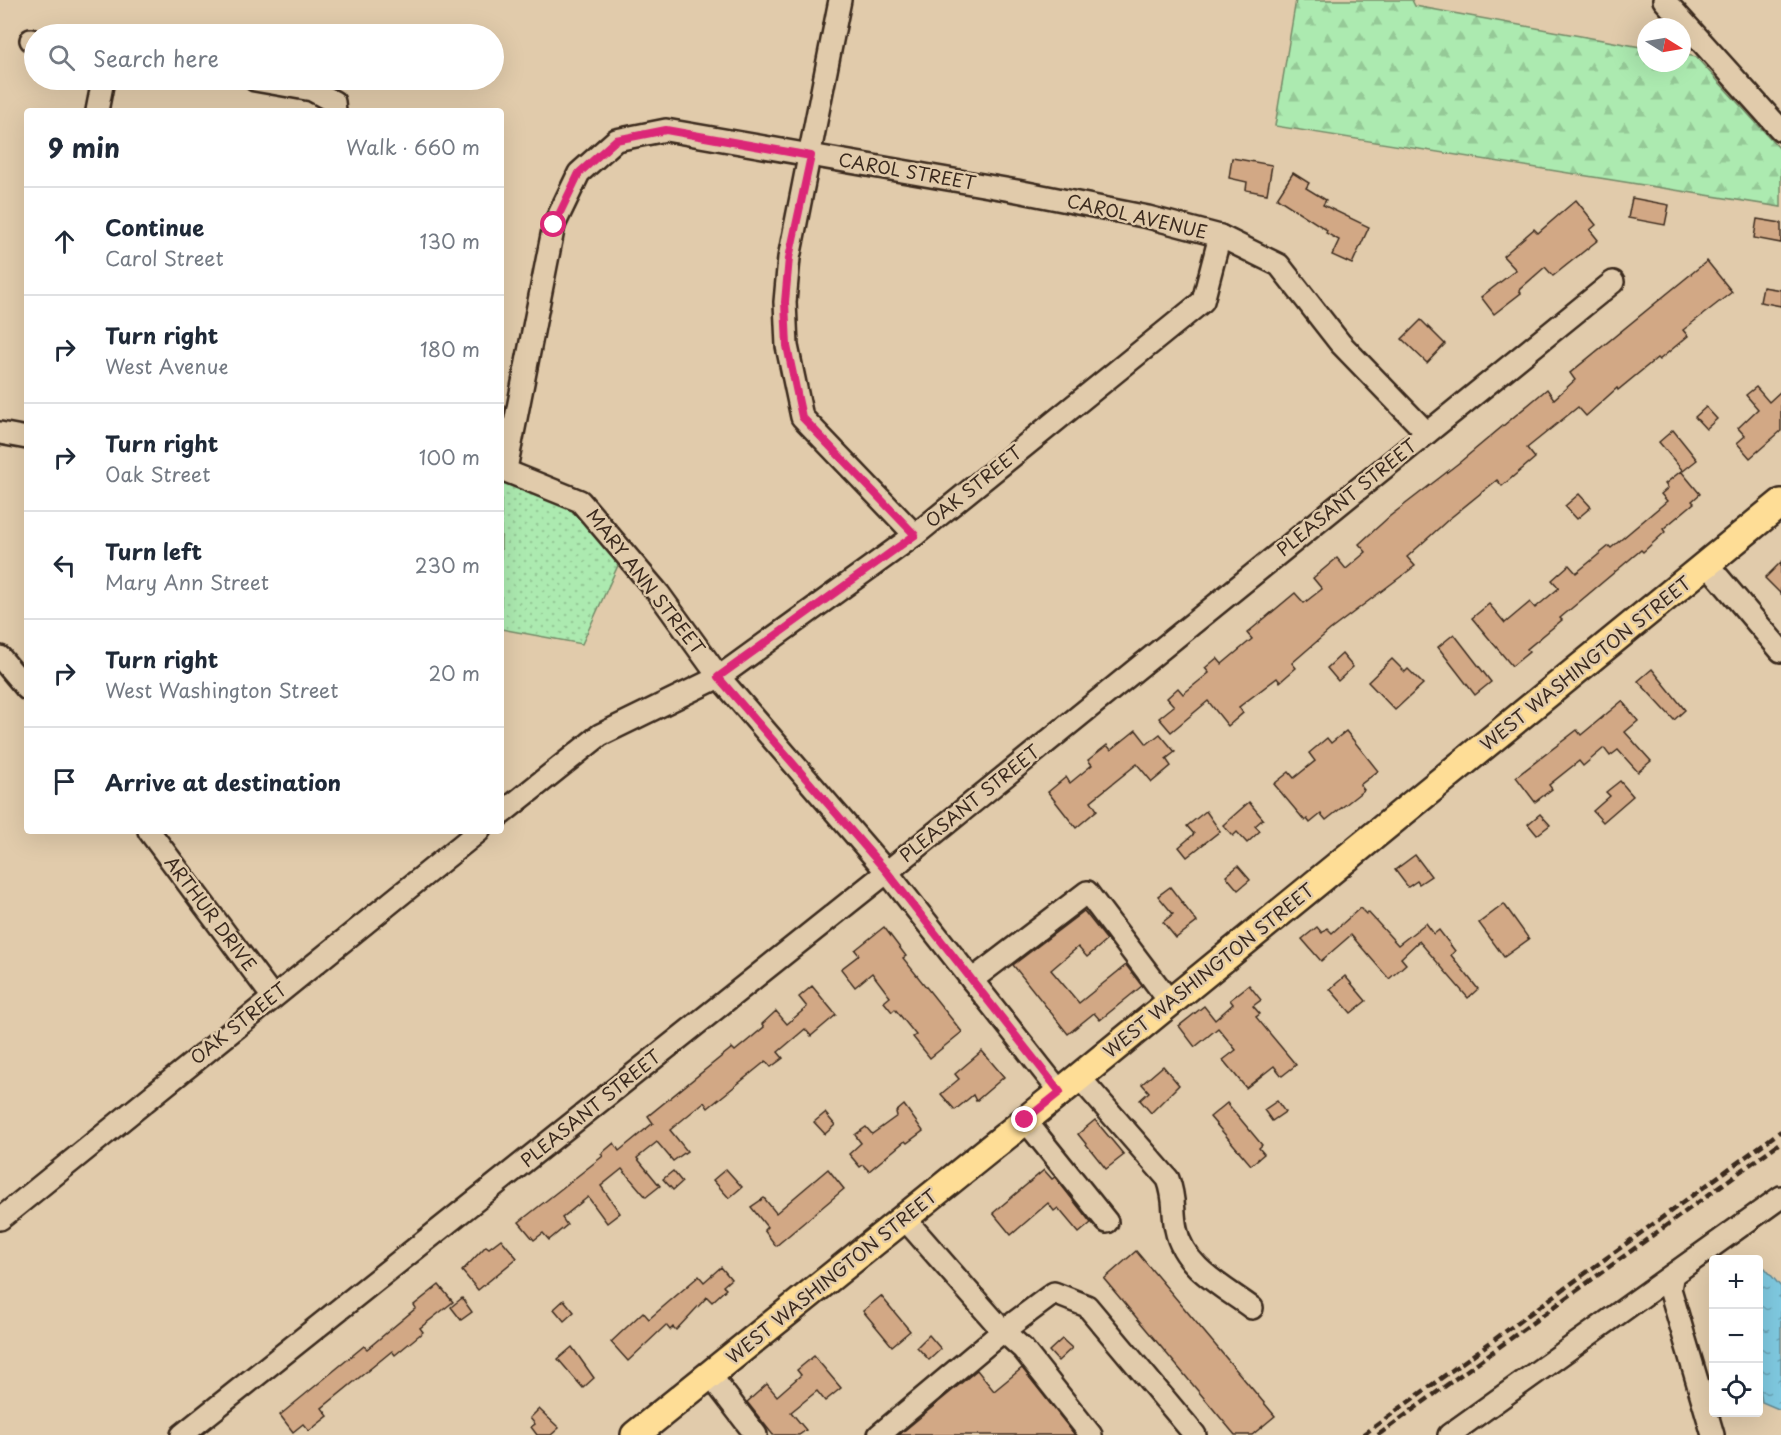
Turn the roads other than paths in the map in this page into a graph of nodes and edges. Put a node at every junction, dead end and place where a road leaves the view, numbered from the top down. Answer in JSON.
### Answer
{"nodes":[{"id":1,"x":840,"y":0,"type":"edge"},
{"id":2,"x":1664,"y":0,"type":"edge"},
{"id":3,"x":101,"y":90,"type":"edge"},
{"id":4,"x":312,"y":90,"type":"edge"},
{"id":5,"x":334,"y":106,"type":"edge"},
{"id":6,"x":98,"y":108,"type":"edge"},
{"id":7,"x":1781,"y":130,"type":"edge"},
{"id":8,"x":811,"y":156,"type":"junction"},
{"id":9,"x":1017,"y":191,"type":"joint"},
{"id":10,"x":1220,"y":237,"type":"junction"},
{"id":11,"x":1613,"y":282,"type":"dead end"},
{"id":12,"x":0,"y":433,"type":"edge"},
{"id":13,"x":1427,"y":433,"type":"junction"},
{"id":14,"x":24,"y":437,"type":"edge"},
{"id":15,"x":504,"y":464,"type":"edge"},
{"id":16,"x":504,"y":469,"type":"edge"},
{"id":17,"x":1781,"y":503,"type":"edge"},
{"id":18,"x":915,"y":535,"type":"junction"},
{"id":19,"x":1708,"y":565,"type":"junction"},
{"id":20,"x":1781,"y":651,"type":"edge"},
{"id":21,"x":0,"y":657,"type":"edge"},
{"id":22,"x":718,"y":677,"type":"junction"},
{"id":23,"x":24,"y":685,"type":"edge"},
{"id":24,"x":504,"y":812,"type":"edge"},
{"id":25,"x":150,"y":834,"type":"edge"},
{"id":26,"x":475,"y":834,"type":"edge"},
{"id":27,"x":887,"y":872,"type":"junction"},
{"id":28,"x":972,"y":980,"type":"junction"},
{"id":29,"x":272,"y":996,"type":"junction"},
{"id":30,"x":1170,"y":1002,"type":"junction"},
{"id":31,"x":1070,"y":1084,"type":"junction"},
{"id":32,"x":1025,"y":1120,"type":"junction"},
{"id":33,"x":1781,"y":1197,"type":"edge"},
{"id":34,"x":904,"y":1218,"type":"junction"},
{"id":35,"x":0,"y":1219,"type":"edge"},
{"id":36,"x":1107,"y":1222,"type":"dead end"},
{"id":37,"x":1672,"y":1278,"type":"junction"},
{"id":38,"x":1252,"y":1308,"type":"dead end"},
{"id":39,"x":1003,"y":1331,"type":"junction"},
{"id":40,"x":710,"y":1375,"type":"junction"},
{"id":41,"x":183,"y":1435,"type":"edge"},
{"id":42,"x":635,"y":1435,"type":"edge"},
{"id":43,"x":756,"y":1435,"type":"edge"},
{"id":44,"x":879,"y":1435,"type":"edge"},
{"id":45,"x":1091,"y":1435,"type":"edge"},
{"id":46,"x":1195,"y":1435,"type":"edge"},
{"id":47,"x":1449,"y":1435,"type":"edge"},
{"id":48,"x":1713,"y":1435,"type":"edge"}],
"edges":[{"from":1,"to":8,"type":"street"},
{"from":2,"to":7,"type":"street"},
{"from":3,"to":6,"type":"street"},
{"from":4,"to":5,"type":"street"},
{"from":8,"to":9,"type":"street","name":"CAROL STREET"},
{"from":8,"to":15,"type":"street","name":"CAROL STREET"},
{"from":8,"to":18,"type":"street"},
{"from":9,"to":10,"type":"street","name":"CAROL AVENUE"},
{"from":10,"to":13,"type":"street","name":"CAROL AVENUE"},
{"from":10,"to":18,"type":"street","name":"OAK STREET"},
{"from":11,"to":13,"type":"street","name":"PLEASANT STREET"},
{"from":12,"to":14,"type":"street"},
{"from":13,"to":27,"type":"street","name":"PLEASANT STREET"},
{"from":16,"to":22,"type":"street","name":"MARY ANN STREET"},
{"from":17,"to":19,"type":"main road","name":"WEST WASHINGTON STREET"},
{"from":18,"to":22,"type":"street","name":"OAK STREET"},
{"from":19,"to":20,"type":"street"},
{"from":19,"to":30,"type":"main road","name":"WEST WASHINGTON STREET"},
{"from":21,"to":23,"type":"street"},
{"from":22,"to":24,"type":"street","name":"OAK STREET"},
{"from":22,"to":27,"type":"street","name":"MARY ANN STREET"},
{"from":25,"to":29,"type":"street","name":"ARTHUR DRIVE"},
{"from":26,"to":29,"type":"street","name":"OAK STREET"},
{"from":27,"to":28,"type":"street","name":"MARY ANN STREET"},
{"from":27,"to":41,"type":"street","name":"PLEASANT STREET"},
{"from":28,"to":30,"type":"street"},
{"from":28,"to":31,"type":"street","name":"MARY ANN STREET"},
{"from":29,"to":35,"type":"street","name":"OAK STREET"},
{"from":30,"to":31,"type":"main road","name":"WEST WASHINGTON STREET"},
{"from":31,"to":32,"type":"main road","name":"WEST WASHINGTON STREET"},
{"from":31,"to":38,"type":"street","name":"MARY ANN STREET"},
{"from":32,"to":34,"type":"main road","name":"WEST WASHINGTON STREET"},
{"from":32,"to":36,"type":"street"},
{"from":33,"to":37,"type":"street"},
{"from":34,"to":39,"type":"street"},
{"from":34,"to":40,"type":"main road","name":"WEST WASHINGTON STREET"},
{"from":37,"to":47,"type":"street"},
{"from":37,"to":48,"type":"street"},
{"from":39,"to":44,"type":"street"},
{"from":39,"to":45,"type":"street"},
{"from":39,"to":46,"type":"street"},
{"from":40,"to":42,"type":"main road","name":"WEST WASHINGTON STREET"},
{"from":40,"to":43,"type":"street"}]}
